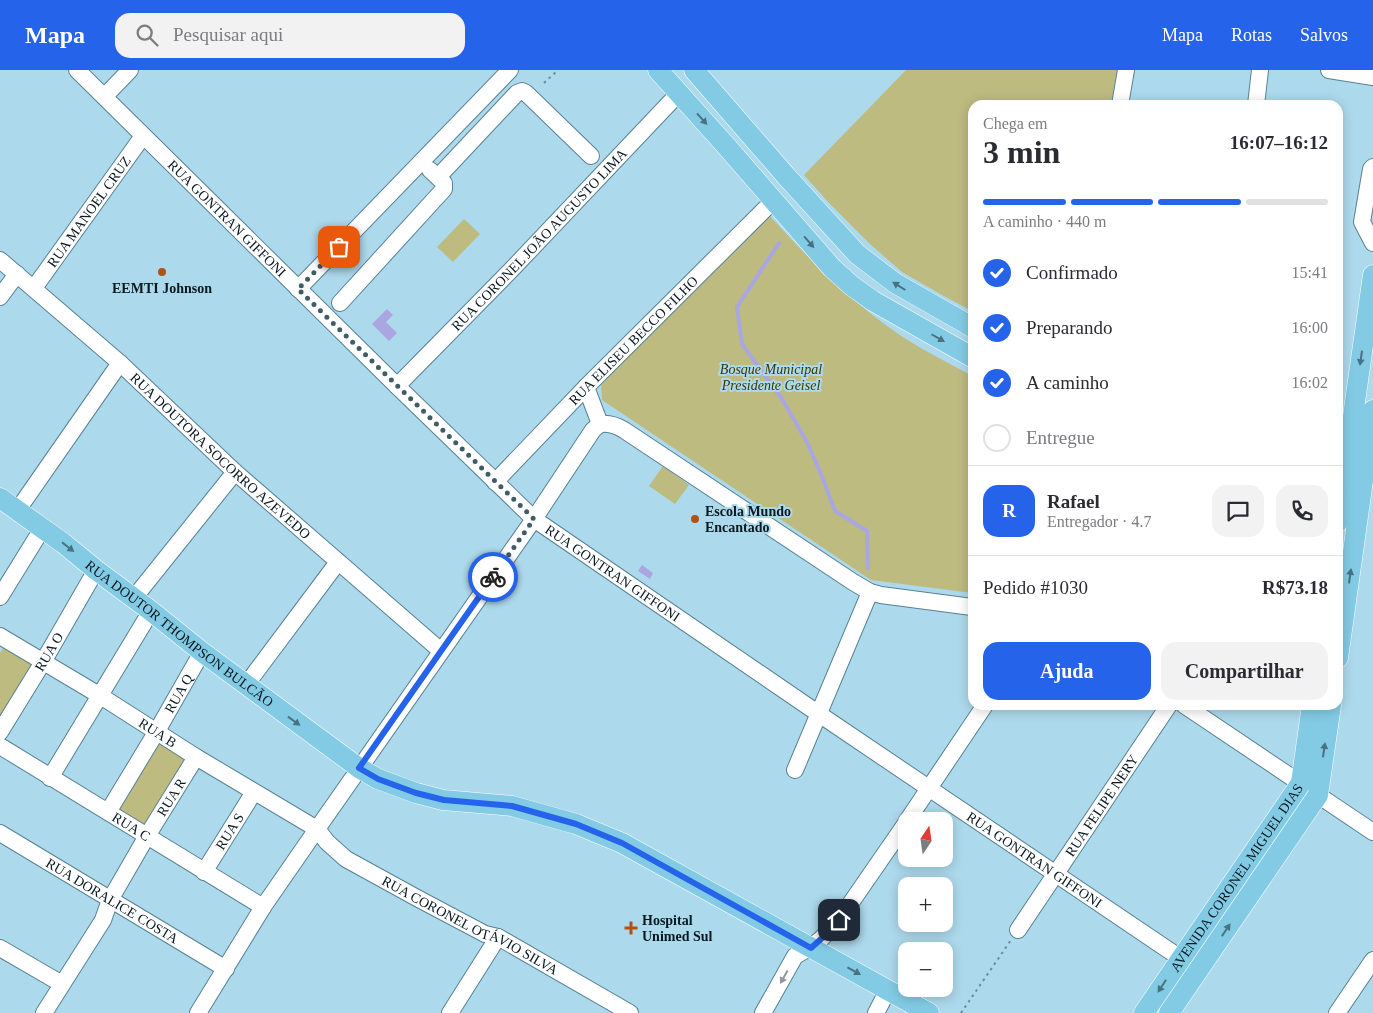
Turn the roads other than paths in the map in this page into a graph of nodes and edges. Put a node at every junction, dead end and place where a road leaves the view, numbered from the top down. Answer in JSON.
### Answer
{"nodes":[{"id":1,"x":77,"y":70,"type":"edge"},
{"id":2,"x":130,"y":70,"type":"edge"},
{"id":3,"x":510,"y":70,"type":"edge"},
{"id":4,"x":658,"y":70,"type":"edge"},
{"id":5,"x":1126,"y":70,"type":"edge"},
{"id":6,"x":1260,"y":70,"type":"edge"},
{"id":7,"x":1329,"y":70,"type":"edge"},
{"id":8,"x":699,"y":72,"type":"edge"},
{"id":9,"x":1373,"y":77,"type":"edge"},
{"id":10,"x":679,"y":93,"type":"junction"},
{"id":11,"x":104,"y":96,"type":"junction"},
{"id":12,"x":1121,"y":100,"type":"edge"},
{"id":13,"x":1257,"y":100,"type":"edge"},
{"id":14,"x":746,"y":130,"type":"junction"},
{"id":15,"x":143,"y":136,"type":"junction"},
{"id":16,"x":728,"y":148,"type":"junction"},
{"id":17,"x":591,"y":156,"type":"dead end"},
{"id":18,"x":420,"y":162,"type":"junction"},
{"id":19,"x":1373,"y":168,"type":"edge"},
{"id":20,"x":786,"y":176,"type":"junction"},
{"id":21,"x":438,"y":177,"type":"junction"},
{"id":22,"x":769,"y":196,"type":"junction"},
{"id":23,"x":1373,"y":244,"type":"edge"},
{"id":24,"x":0,"y":260,"type":"edge"},
{"id":25,"x":18,"y":274,"type":"junction"},
{"id":26,"x":1373,"y":275,"type":"edge"},
{"id":27,"x":34,"y":288,"type":"junction"},
{"id":28,"x":298,"y":289,"type":"junction"},
{"id":29,"x":0,"y":297,"type":"edge"},
{"id":30,"x":340,"y":302,"type":"dead end"},
{"id":31,"x":968,"y":325,"type":"edge"},
{"id":32,"x":968,"y":355,"type":"edge"},
{"id":33,"x":120,"y":363,"type":"junction"},
{"id":34,"x":397,"y":386,"type":"junction"},
{"id":35,"x":586,"y":387,"type":"junction"},
{"id":36,"x":1373,"y":410,"type":"edge"},
{"id":37,"x":600,"y":424,"type":"junction"},
{"id":38,"x":1371,"y":433,"type":"edge"},
{"id":39,"x":1343,"y":439,"type":"edge"},
{"id":40,"x":1370,"y":452,"type":"edge"},
{"id":41,"x":234,"y":472,"type":"junction"},
{"id":42,"x":496,"y":482,"type":"junction"},
{"id":43,"x":0,"y":498,"type":"edge"},
{"id":44,"x":17,"y":511,"type":"junction"},
{"id":45,"x":534,"y":519,"type":"junction"},
{"id":46,"x":42,"y":529,"type":"junction"},
{"id":47,"x":338,"y":562,"type":"junction"},
{"id":48,"x":96,"y":570,"type":"junction"},
{"id":49,"x":870,"y":592,"type":"junction"},
{"id":50,"x":0,"y":597,"type":"edge"},
{"id":51,"x":134,"y":598,"type":"junction"},
{"id":52,"x":968,"y":606,"type":"edge"},
{"id":53,"x":1343,"y":607,"type":"edge"},
{"id":54,"x":151,"y":611,"type":"junction"},
{"id":55,"x":1,"y":640,"type":"edge"},
{"id":56,"x":441,"y":651,"type":"junction"},
{"id":57,"x":202,"y":652,"type":"junction"},
{"id":58,"x":43,"y":662,"type":"junction"},
{"id":59,"x":246,"y":685,"type":"junction"},
{"id":60,"x":99,"y":695,"type":"junction"},
{"id":61,"x":982,"y":710,"type":"edge"},
{"id":62,"x":1166,"y":710,"type":"edge"},
{"id":63,"x":1192,"y":710,"type":"edge"},
{"id":64,"x":1311,"y":710,"type":"edge"},
{"id":65,"x":1330,"y":710,"type":"edge"},
{"id":66,"x":819,"y":714,"type":"junction"},
{"id":67,"x":157,"y":731,"type":"junction"},
{"id":68,"x":0,"y":732,"type":"edge"},
{"id":69,"x":0,"y":746,"type":"edge"},
{"id":70,"x":196,"y":758,"type":"junction"},
{"id":71,"x":359,"y":768,"type":"junction"},
{"id":72,"x":795,"y":770,"type":"dead end"},
{"id":73,"x":50,"y":778,"type":"junction"},
{"id":74,"x":1301,"y":783,"type":"junction"},
{"id":75,"x":930,"y":788,"type":"junction"},
{"id":76,"x":254,"y":792,"type":"junction"},
{"id":77,"x":1318,"y":795,"type":"junction"},
{"id":78,"x":108,"y":812,"type":"junction"},
{"id":79,"x":914,"y":812,"type":"edge"},
{"id":80,"x":317,"y":829,"type":"junction"},
{"id":81,"x":1373,"y":832,"type":"edge"},
{"id":82,"x":0,"y":833,"type":"edge"},
{"id":83,"x":898,"y":835,"type":"edge"},
{"id":84,"x":147,"y":836,"type":"junction"},
{"id":85,"x":204,"y":872,"type":"junction"},
{"id":86,"x":1056,"y":874,"type":"junction"},
{"id":87,"x":110,"y":900,"type":"junction"},
{"id":88,"x":263,"y":908,"type":"junction"},
{"id":89,"x":1018,"y":930,"type":"road end"},
{"id":90,"x":498,"y":937,"type":"junction"},
{"id":91,"x":0,"y":948,"type":"edge"},
{"id":92,"x":811,"y":948,"type":"junction"},
{"id":93,"x":1180,"y":958,"type":"junction"},
{"id":94,"x":1373,"y":960,"type":"edge"},
{"id":95,"x":226,"y":969,"type":"junction"},
{"id":96,"x":1198,"y":970,"type":"junction"},
{"id":97,"x":62,"y":984,"type":"junction"},
{"id":98,"x":888,"y":990,"type":"junction"},
{"id":99,"x":44,"y":1013,"type":"edge"},
{"id":100,"x":198,"y":1013,"type":"edge"},
{"id":101,"x":450,"y":1013,"type":"edge"},
{"id":102,"x":630,"y":1013,"type":"edge"},
{"id":103,"x":763,"y":1013,"type":"edge"},
{"id":104,"x":876,"y":1013,"type":"edge"},
{"id":105,"x":929,"y":1013,"type":"edge"},
{"id":106,"x":1144,"y":1013,"type":"edge"},
{"id":107,"x":1169,"y":1013,"type":"edge"},
{"id":108,"x":1337,"y":1013,"type":"edge"}],
"edges":[{"from":1,"to":11,"type":"street","name":"RUA GONTRAN GIFFONI"},
{"from":2,"to":11,"type":"street"},
{"from":3,"to":18,"type":"street"},
{"from":4,"to":10,"type":"main road"},
{"from":5,"to":12,"type":"street"},
{"from":6,"to":13,"type":"street"},
{"from":7,"to":9,"type":"street"},
{"from":8,"to":14,"type":"main road"},
{"from":10,"to":16,"type":"main road","one_way":true},
{"from":10,"to":34,"type":"street","name":"RUA CORONEL JOÃO AUGUSTO LIMA"},
{"from":11,"to":15,"type":"street","name":"RUA GONTRAN GIFFONI"},
{"from":14,"to":16,"type":"main road"},
{"from":14,"to":20,"type":"main road"},
{"from":15,"to":27,"type":"street","name":"RUA MANOEL CRUZ"},
{"from":15,"to":28,"type":"street","name":"RUA GONTRAN GIFFONI"},
{"from":16,"to":22,"type":"main road"},
{"from":17,"to":21,"type":"street"},
{"from":18,"to":21,"type":"street"},
{"from":18,"to":28,"type":"street"},
{"from":19,"to":23,"type":"street"},
{"from":20,"to":22,"type":"main road"},
{"from":31,"to":20,"type":"main road","one_way":true},
{"from":21,"to":30,"type":"street"},
{"from":22,"to":32,"type":"main road","one_way":true},
{"from":22,"to":35,"type":"street","name":"RUA ELISEU BECCO FILHO"},
{"from":24,"to":25,"type":"street","name":"RUA DOUTORA SOCORRO AZEVEDO"},
{"from":25,"to":27,"type":"street","name":"RUA DOUTORA SOCORRO AZEVEDO"},
{"from":25,"to":29,"type":"street"},
{"from":26,"to":39,"type":"main road","one_way":true},
{"from":27,"to":33,"type":"street","name":"RUA DOUTORA SOCORRO AZEVEDO"},
{"from":28,"to":34,"type":"street","name":"RUA GONTRAN GIFFONI"},
{"from":33,"to":41,"type":"street","name":"RUA DOUTORA SOCORRO AZEVEDO"},
{"from":33,"to":44,"type":"street"},
{"from":34,"to":42,"type":"street","name":"RUA GONTRAN GIFFONI"},
{"from":35,"to":37,"type":"street"},
{"from":35,"to":42,"type":"street","name":"RUA ELISEU BECCO FILHO"},
{"from":36,"to":38,"type":"main road"},
{"from":37,"to":45,"type":"street"},
{"from":37,"to":49,"type":"street"},
{"from":38,"to":39,"type":"main road"},
{"from":38,"to":40,"type":"main road"},
{"from":39,"to":40,"type":"main road"},
{"from":53,"to":40,"type":"main road","one_way":true},
{"from":41,"to":47,"type":"street","name":"RUA DOUTORA SOCORRO AZEVEDO"},
{"from":41,"to":51,"type":"street"},
{"from":42,"to":45,"type":"street","name":"RUA GONTRAN GIFFONI"},
{"from":43,"to":44,"type":"main road","name":"RUA DOUTOR THOMPSON BULCÃO"},
{"from":44,"to":46,"type":"main road","name":"RUA DOUTOR THOMPSON BULCÃO"},
{"from":45,"to":56,"type":"street"},
{"from":45,"to":66,"type":"street","name":"RUA GONTRAN GIFFONI"},
{"from":46,"to":48,"type":"main road","name":"RUA DOUTOR THOMPSON BULCÃO","one_way":true},
{"from":46,"to":50,"type":"street"},
{"from":47,"to":56,"type":"street","name":"RUA DOUTORA SOCORRO AZEVEDO"},
{"from":47,"to":59,"type":"street"},
{"from":48,"to":51,"type":"main road","name":"RUA DOUTOR THOMPSON BULCÃO"},
{"from":48,"to":58,"type":"street","name":"RUA O"},
{"from":49,"to":52,"type":"street"},
{"from":49,"to":66,"type":"street"},
{"from":51,"to":54,"type":"main road","name":"RUA DOUTOR THOMPSON BULCÃO"},
{"from":54,"to":57,"type":"main road","name":"RUA DOUTOR THOMPSON BULCÃO"},
{"from":54,"to":60,"type":"street"},
{"from":55,"to":58,"type":"street","name":"RUA B"},
{"from":56,"to":71,"type":"street"},
{"from":57,"to":59,"type":"main road","name":"RUA DOUTOR THOMPSON BULCÃO"},
{"from":57,"to":67,"type":"street","name":"RUA Q"},
{"from":58,"to":60,"type":"street","name":"RUA B"},
{"from":58,"to":68,"type":"street","name":"RUA O"},
{"from":59,"to":71,"type":"main road","name":"RUA DOUTOR THOMPSON BULCÃO","one_way":true},
{"from":60,"to":67,"type":"street","name":"RUA B"},
{"from":60,"to":73,"type":"street"},
{"from":61,"to":75,"type":"street"},
{"from":62,"to":86,"type":"street","name":"RUA FELIPE NERY"},
{"from":63,"to":74,"type":"street"},
{"from":64,"to":74,"type":"main road","name":"AVENIDA CORONEL MIGUEL DIAS"},
{"from":77,"to":65,"type":"main road","name":"AVENIDA CORONEL MIGUEL DIAS","one_way":true},
{"from":66,"to":72,"type":"street"},
{"from":66,"to":75,"type":"street","name":"RUA GONTRAN GIFFONI"},
{"from":67,"to":70,"type":"street","name":"RUA B"},
{"from":67,"to":78,"type":"street","name":"RUA Q"},
{"from":69,"to":73,"type":"street","name":"RUA C"},
{"from":70,"to":76,"type":"street","name":"RUA B"},
{"from":70,"to":84,"type":"street","name":"RUA R"},
{"from":71,"to":80,"type":"street"},
{"from":71,"to":92,"type":"main road","name":"RUA DOUTOR THOMPSON BULCÃO"},
{"from":73,"to":78,"type":"street","name":"RUA C"},
{"from":74,"to":77,"type":"street"},
{"from":74,"to":93,"type":"main road","name":"AVENIDA CORONEL MIGUEL DIAS"},
{"from":75,"to":79,"type":"street"},
{"from":75,"to":86,"type":"street","name":"RUA GONTRAN GIFFONI"},
{"from":76,"to":80,"type":"street","name":"RUA B"},
{"from":76,"to":85,"type":"street","name":"RUA S"},
{"from":77,"to":81,"type":"street"},
{"from":96,"to":77,"type":"main road","name":"AVENIDA CORONEL MIGUEL DIAS","one_way":true},
{"from":78,"to":84,"type":"street","name":"RUA C"},
{"from":80,"to":88,"type":"street"},
{"from":80,"to":90,"type":"street","name":"RUA CORONEL OTÁVIO SILVA"},
{"from":82,"to":87,"type":"street","name":"RUA DORALICE COSTA"},
{"from":83,"to":92,"type":"street"},
{"from":84,"to":85,"type":"street","name":"RUA C"},
{"from":84,"to":87,"type":"street","name":"RUA R"},
{"from":85,"to":88,"type":"street","name":"RUA C"},
{"from":86,"to":89,"type":"street","name":"RUA FELIPE NERY"},
{"from":86,"to":93,"type":"street","name":"RUA GONTRAN GIFFONI"},
{"from":87,"to":95,"type":"street","name":"RUA DORALICE COSTA"},
{"from":87,"to":97,"type":"street","name":"RUA R"},
{"from":88,"to":95,"type":"street"},
{"from":90,"to":101,"type":"street"},
{"from":90,"to":102,"type":"street","name":"RUA CORONEL OTÁVIO SILVA"},
{"from":91,"to":97,"type":"street"},
{"from":92,"to":98,"type":"main road","name":"RUA DOUTOR THOMPSON BULCÃO","one_way":true},
{"from":92,"to":103,"type":"street","one_way":true},
{"from":93,"to":96,"type":"street","name":"RUA GONTRAN GIFFONI"},
{"from":93,"to":106,"type":"main road","name":"AVENIDA CORONEL MIGUEL DIAS","one_way":true},
{"from":94,"to":108,"type":"street"},
{"from":95,"to":100,"type":"street"},
{"from":96,"to":107,"type":"main road","name":"AVENIDA CORONEL MIGUEL DIAS"},
{"from":97,"to":99,"type":"street","name":"RUA R"},
{"from":98,"to":104,"type":"street"},
{"from":98,"to":105,"type":"main road","name":"RUA DOUTOR THOMPSON BULCÃO"}]}
